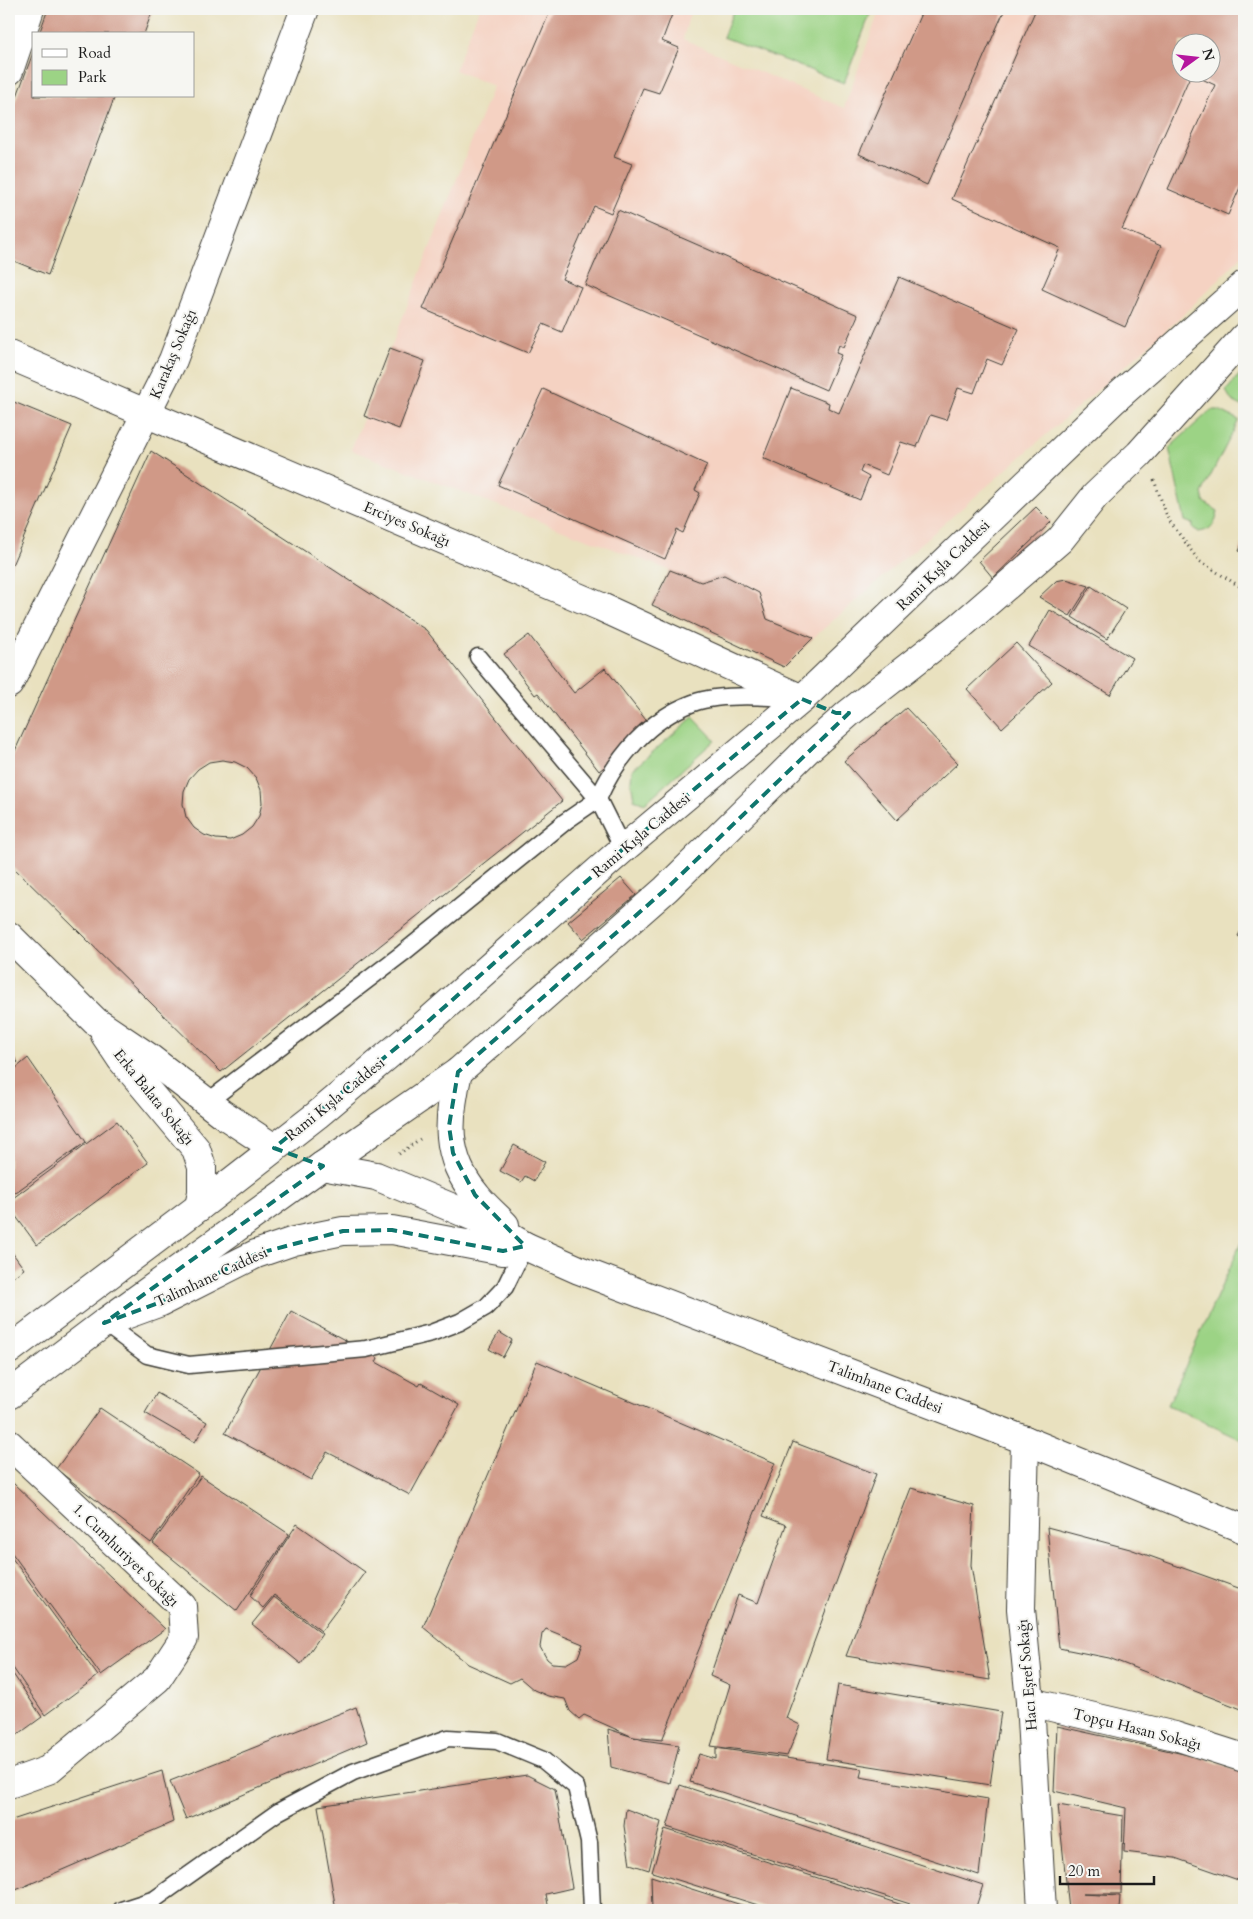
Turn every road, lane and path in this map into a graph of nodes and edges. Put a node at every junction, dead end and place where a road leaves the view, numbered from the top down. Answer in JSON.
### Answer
{"nodes":[{"id":1,"x":30,"y":9,"type":"edge"},
{"id":2,"x":305,"y":9,"type":"edge"},
{"id":3,"x":9,"y":71,"type":"edge"},
{"id":4,"x":1244,"y":285,"type":"edge"},
{"id":5,"x":1244,"y":337,"type":"edge"},
{"id":6,"x":9,"y":356,"type":"edge"},
{"id":7,"x":147,"y":413,"type":"junction"},
{"id":8,"x":1151,"y":474,"type":"dead end"},
{"id":9,"x":1244,"y":589,"type":"edge"},
{"id":10,"x":478,"y":657,"type":"dead end"},
{"id":11,"x":9,"y":684,"type":"edge"},
{"id":12,"x":802,"y":699,"type":"junction"},
{"id":13,"x":850,"y":712,"type":"junction"},
{"id":14,"x":598,"y":799,"type":"junction"},
{"id":15,"x":623,"y":849,"type":"junction"},
{"id":16,"x":9,"y":936,"type":"edge"},
{"id":17,"x":95,"y":1021,"type":"junction"},
{"id":18,"x":458,"y":1072,"type":"junction"},
{"id":19,"x":206,"y":1103,"type":"junction"},
{"id":20,"x":423,"y":1137,"type":"dead end"},
{"id":21,"x":274,"y":1148,"type":"junction"},
{"id":22,"x":393,"y":1158,"type":"dead end"},
{"id":23,"x":322,"y":1166,"type":"junction"},
{"id":24,"x":199,"y":1207,"type":"junction"},
{"id":25,"x":525,"y":1246,"type":"junction"},
{"id":26,"x":104,"y":1323,"type":"junction"},
{"id":27,"x":9,"y":1350,"type":"edge"},
{"id":28,"x":9,"y":1395,"type":"edge"},
{"id":29,"x":1024,"y":1440,"type":"junction"},
{"id":30,"x":9,"y":1444,"type":"edge"},
{"id":31,"x":1244,"y":1529,"type":"edge"},
{"id":32,"x":1030,"y":1702,"type":"junction"},
{"id":33,"x":1244,"y":1758,"type":"edge"},
{"id":34,"x":9,"y":1784,"type":"edge"},
{"id":35,"x":121,"y":1910,"type":"edge"},
{"id":36,"x":592,"y":1910,"type":"edge"},
{"id":37,"x":1042,"y":1910,"type":"edge"}],
"edges":[{"from":1,"to":3,"type":"main road"},
{"from":2,"to":7,"type":"main road","name":"Karakaş Sokağı"},
{"from":4,"to":12,"type":"main road","name":"Rami Kışla Caddesi"},
{"from":5,"to":13,"type":"main road"},
{"from":6,"to":7,"type":"main road","name":"Erciyes Sokağı"},
{"from":7,"to":11,"type":"main road","name":"Karakaş Sokağı"},
{"from":7,"to":12,"type":"main road","name":"Erciyes Sokağı"},
{"from":8,"to":9,"type":"path"},
{"from":10,"to":14,"type":"lane"},
{"from":12,"to":13,"type":"main road","name":"Erciyes Sokağı"},
{"from":12,"to":14,"type":"lane"},
{"from":12,"to":15,"type":"main road","name":"Rami Kışla Caddesi"},
{"from":13,"to":18,"type":"main road"},
{"from":14,"to":15,"type":"lane"},
{"from":14,"to":19,"type":"lane"},
{"from":15,"to":21,"type":"main road","name":"Rami Kışla Caddesi"},
{"from":16,"to":17,"type":"main road","name":"Erka Balata Sokağı"},
{"from":17,"to":19,"type":"main road","name":"Erka Balata Sokağı"},
{"from":17,"to":24,"type":"main road","name":"Erka Balata Sokağı"},
{"from":18,"to":23,"type":"main road"},
{"from":18,"to":25,"type":"main road"},
{"from":19,"to":21,"type":"main road","name":"Erka Balata Sokağı"},
{"from":20,"to":22,"type":"path"},
{"from":21,"to":23,"type":"main road","name":"Erka Balata Sokağı"},
{"from":21,"to":24,"type":"main road","name":"Rami Kışla Caddesi"},
{"from":23,"to":25,"type":"main road","name":"Talimhane Caddesi"},
{"from":23,"to":26,"type":"main road"},
{"from":24,"to":27,"type":"main road","name":"Rami Kışla Caddesi"},
{"from":25,"to":26,"type":"main road","name":"Talimhane Caddesi"},
{"from":25,"to":26,"type":"lane"},
{"from":25,"to":29,"type":"main road","name":"Talimhane Caddesi"},
{"from":26,"to":28,"type":"main road"},
{"from":29,"to":31,"type":"main road","name":"Talimhane Caddesi"},
{"from":29,"to":32,"type":"main road","name":"Hacı Eşref Sokağı"},
{"from":30,"to":34,"type":"main road","name":"1. Cumhuriyet Sokağı"},
{"from":32,"to":33,"type":"main road","name":"Topçu Hasan Sokağı"},
{"from":32,"to":37,"type":"main road","name":"Hacı Eşref Sokağı"},
{"from":35,"to":36,"type":"lane"}]}
